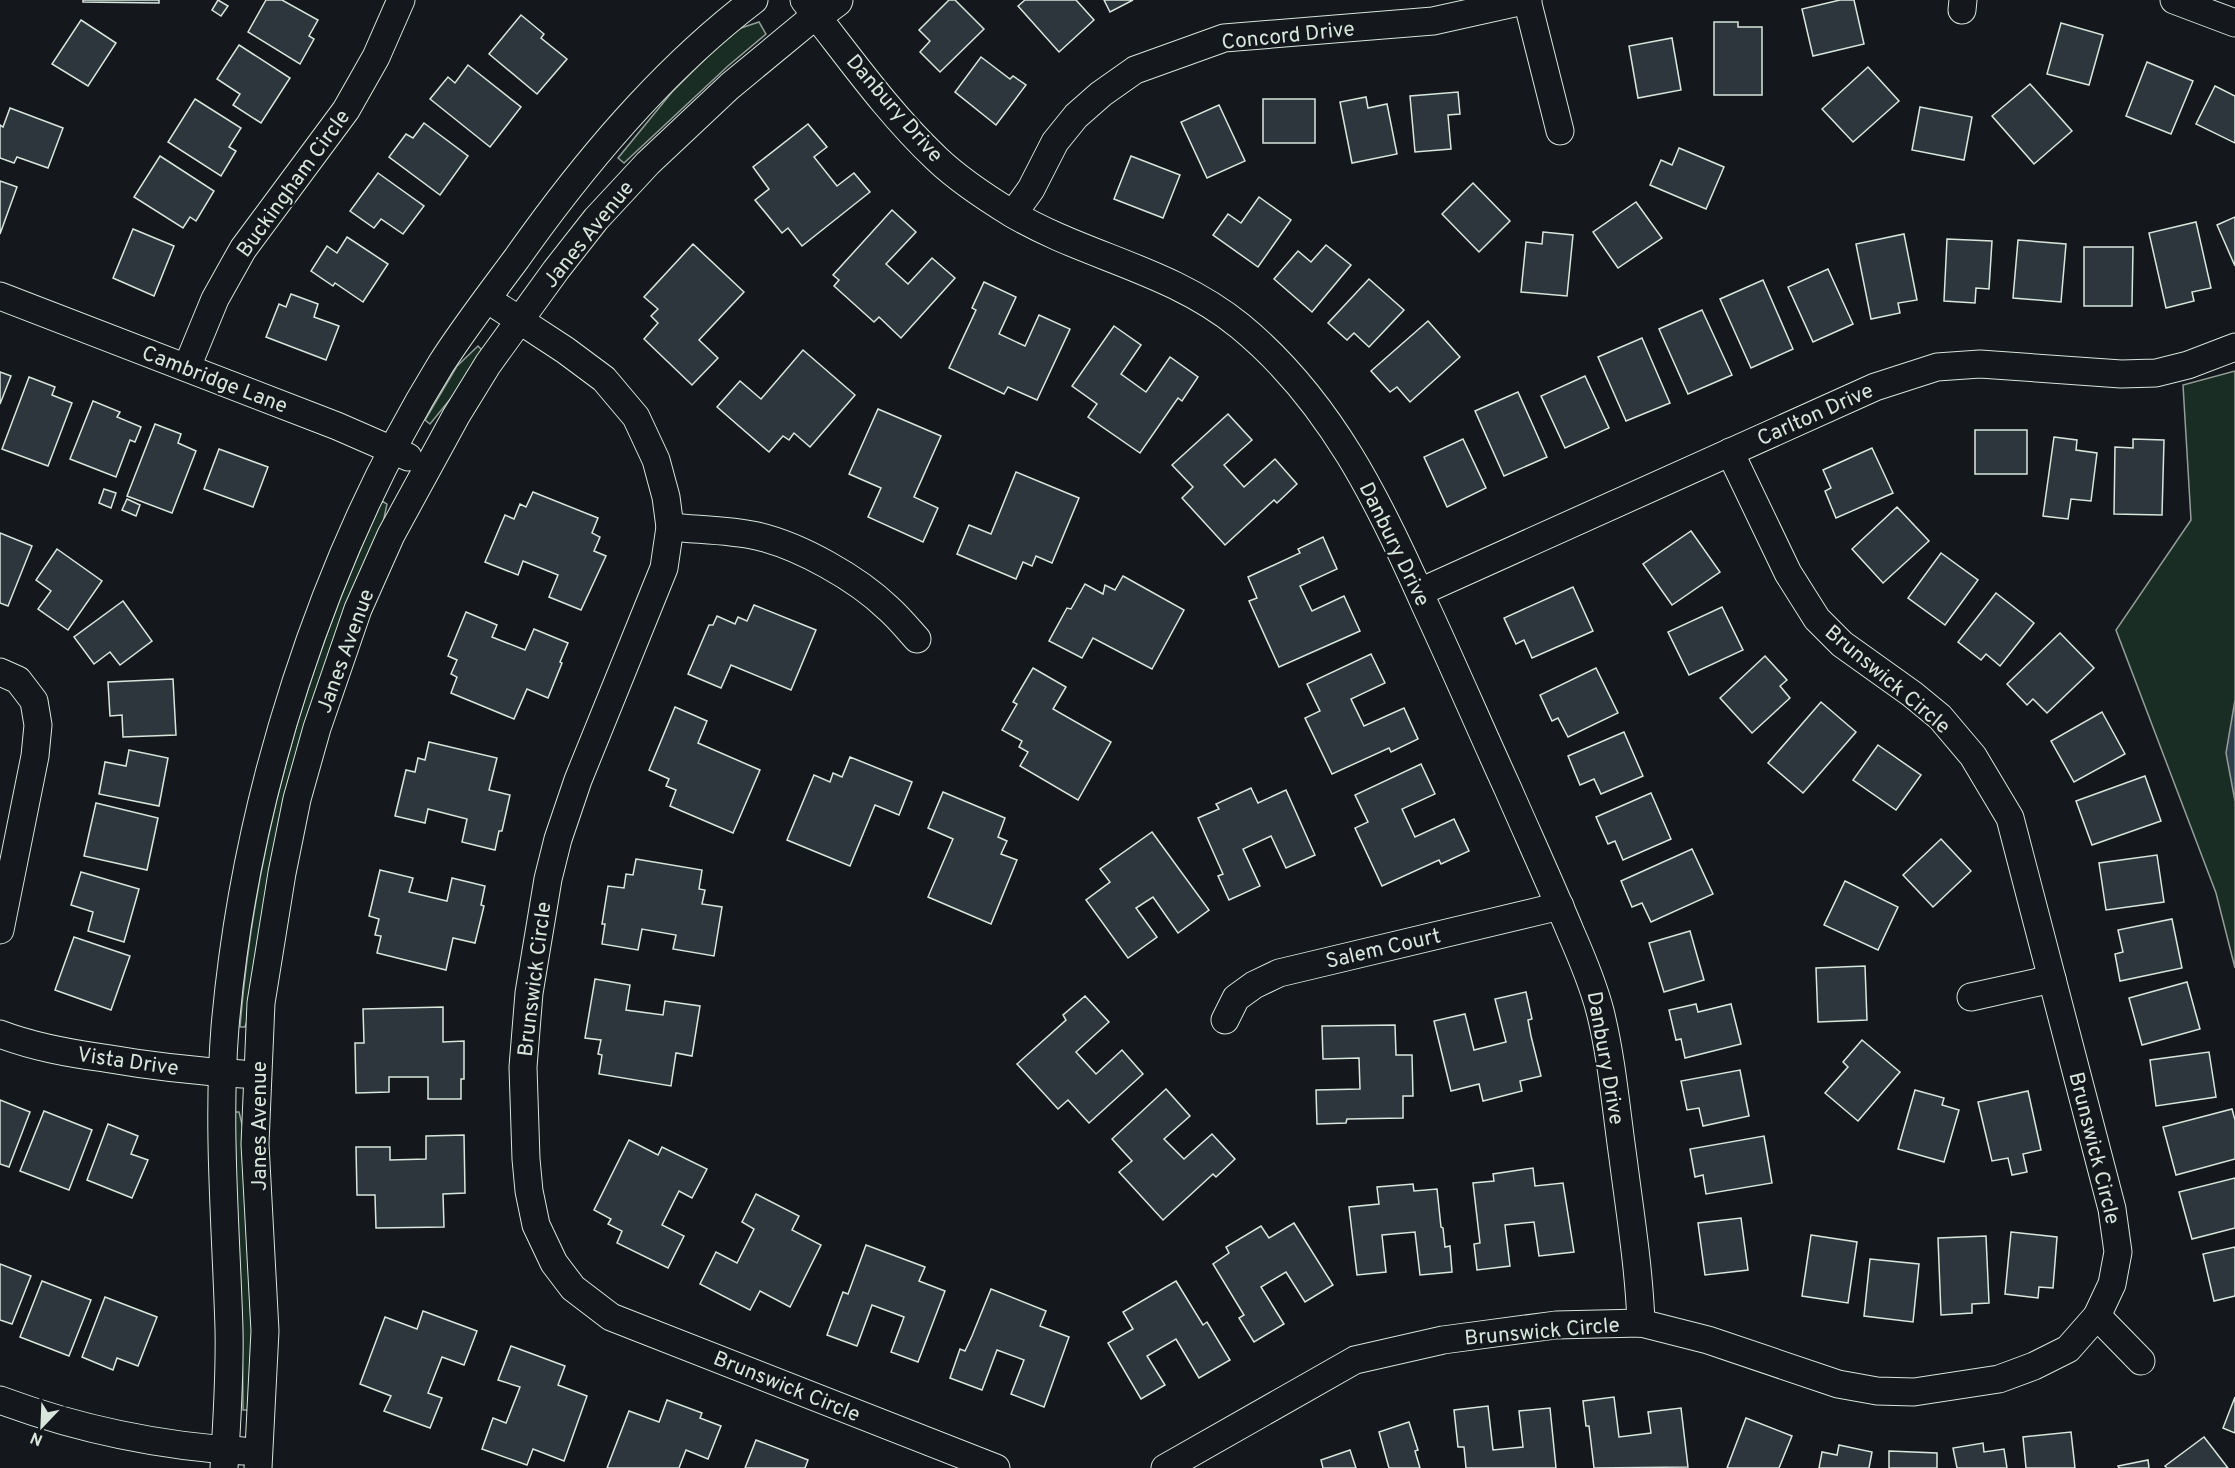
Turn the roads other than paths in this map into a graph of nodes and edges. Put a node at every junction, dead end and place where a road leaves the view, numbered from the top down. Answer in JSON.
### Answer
{"nodes":[{"id":1,"x":401,"y":0,"type":"edge"},
{"id":2,"x":754,"y":0,"type":"edge"},
{"id":3,"x":1527,"y":0,"type":"edge"},
{"id":4,"x":2174,"y":0,"type":"edge"},
{"id":5,"x":819,"y":5,"type":"edge"},
{"id":6,"x":2235,"y":23,"type":"edge"},
{"id":7,"x":1560,"y":132,"type":"dead end"},
{"id":8,"x":1013,"y":214,"type":"junction"},
{"id":9,"x":0,"y":296,"type":"edge"},
{"id":10,"x":487,"y":299,"type":"junction"},
{"id":11,"x":520,"y":321,"type":"junction"},
{"id":12,"x":2235,"y":347,"type":"edge"},
{"id":13,"x":187,"y":367,"type":"junction"},
{"id":14,"x":393,"y":450,"type":"junction"},
{"id":15,"x":1730,"y":452,"type":"junction"},
{"id":16,"x":428,"y":467,"type":"junction"},
{"id":17,"x":670,"y":527,"type":"junction"},
{"id":18,"x":1420,"y":592,"type":"junction"},
{"id":19,"x":917,"y":639,"type":"dead end"},
{"id":20,"x":0,"y":672,"type":"edge"},
{"id":21,"x":1560,"y":906,"type":"junction"},
{"id":22,"x":0,"y":930,"type":"edge"},
{"id":23,"x":2052,"y":979,"type":"junction"},
{"id":24,"x":1971,"y":997,"type":"dead end"},
{"id":25,"x":1225,"y":1020,"type":"dead end"},
{"id":26,"x":0,"y":1034,"type":"edge"},
{"id":27,"x":224,"y":1073,"type":"junction"},
{"id":28,"x":258,"y":1075,"type":"junction"},
{"id":29,"x":2097,"y":1316,"type":"junction"},
{"id":30,"x":1641,"y":1323,"type":"junction"},
{"id":31,"x":2141,"y":1361,"type":"dead end"},
{"id":32,"x":0,"y":1400,"type":"edge"},
{"id":33,"x":224,"y":1459,"type":"edge"},
{"id":34,"x":259,"y":1460,"type":"edge"},
{"id":35,"x":996,"y":1468,"type":"edge"},
{"id":36,"x":1165,"y":1468,"type":"edge"}],
"edges":[{"from":1,"to":13,"type":"street","name":"Buckingham Circle"},
{"from":2,"to":10,"type":"street","name":"Janes Avenue"},
{"from":3,"to":7,"type":"street","name":"Concord Drive"},
{"from":3,"to":8,"type":"street","name":"Concord Drive"},
{"from":4,"to":6,"type":"street"},
{"from":5,"to":8,"type":"street","name":"Danbury Drive"},
{"from":5,"to":11,"type":"street","name":"Janes Avenue"},
{"from":8,"to":18,"type":"street","name":"Danbury Drive"},
{"from":9,"to":13,"type":"street","name":"Cambridge Lane"},
{"from":10,"to":11,"type":"street","name":"Brunswick Circle"},
{"from":10,"to":14,"type":"street","name":"Janes Avenue"},
{"from":11,"to":16,"type":"street","name":"Janes Avenue"},
{"from":11,"to":17,"type":"street","name":"Brunswick Circle"},
{"from":12,"to":15,"type":"street","name":"Carlton Drive"},
{"from":13,"to":14,"type":"street","name":"Cambridge Lane"},
{"from":14,"to":16,"type":"street","name":"Cambridge Lane"},
{"from":14,"to":27,"type":"street","name":"Janes Avenue"},
{"from":15,"to":18,"type":"street","name":"Carlton Drive"},
{"from":15,"to":23,"type":"street","name":"Brunswick Circle"},
{"from":16,"to":28,"type":"street","name":"Janes Avenue"},
{"from":17,"to":19,"type":"street"},
{"from":17,"to":35,"type":"street","name":"Brunswick Circle"},
{"from":18,"to":21,"type":"street","name":"Danbury Drive"},
{"from":20,"to":22,"type":"street"},
{"from":21,"to":25,"type":"street","name":"Salem Court"},
{"from":21,"to":30,"type":"street","name":"Danbury Drive"},
{"from":23,"to":24,"type":"street"},
{"from":23,"to":29,"type":"street","name":"Brunswick Circle"},
{"from":26,"to":27,"type":"street","name":"Vista Drive"},
{"from":27,"to":28,"type":"street","name":"Vista Drive"},
{"from":27,"to":33,"type":"street","name":"Janes Avenue"},
{"from":28,"to":34,"type":"street","name":"Janes Avenue"},
{"from":29,"to":30,"type":"street","name":"Brunswick Circle"},
{"from":29,"to":31,"type":"street"},
{"from":30,"to":36,"type":"street","name":"Brunswick Circle"},
{"from":32,"to":33,"type":"street"},
{"from":33,"to":34,"type":"street"}]}
